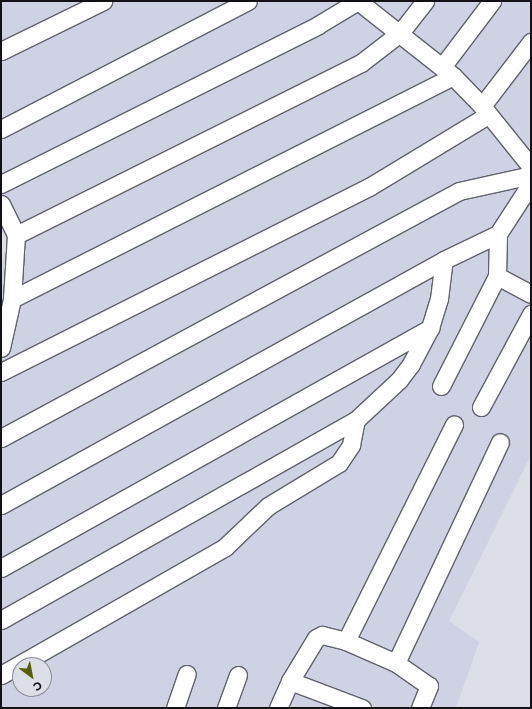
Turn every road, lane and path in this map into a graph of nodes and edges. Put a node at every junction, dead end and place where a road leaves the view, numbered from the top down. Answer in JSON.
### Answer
{"nodes":[{"id":1,"x":103,"y":1,"type":"edge"},
{"id":2,"x":248,"y":1,"type":"edge"},
{"id":3,"x":358,"y":1,"type":"edge"},
{"id":4,"x":425,"y":1,"type":"edge"},
{"id":5,"x":492,"y":1,"type":"edge"},
{"id":6,"x":400,"y":33,"type":"junction"},
{"id":7,"x":531,"y":42,"type":"edge"},
{"id":8,"x":1,"y":51,"type":"edge"},
{"id":9,"x":447,"y":71,"type":"junction"},
{"id":10,"x":485,"y":111,"type":"junction"},
{"id":11,"x":1,"y":129,"type":"edge"},
{"id":12,"x":530,"y":166,"type":"edge"},
{"id":13,"x":531,"y":183,"type":"edge"},
{"id":14,"x":1,"y":184,"type":"edge"},
{"id":15,"x":1,"y":204,"type":"edge"},
{"id":16,"x":498,"y":234,"type":"junction"},
{"id":17,"x":16,"y":235,"type":"junction"},
{"id":18,"x":444,"y":260,"type":"junction"},
{"id":19,"x":497,"y":276,"type":"junction"},
{"id":20,"x":531,"y":294,"type":"edge"},
{"id":21,"x":12,"y":299,"type":"junction"},
{"id":22,"x":531,"y":314,"type":"edge"},
{"id":23,"x":430,"y":328,"type":"junction"},
{"id":24,"x":1,"y":348,"type":"edge"},
{"id":25,"x":1,"y":372,"type":"edge"},
{"id":26,"x":441,"y":386,"type":"dead end"},
{"id":27,"x":481,"y":407,"type":"dead end"},
{"id":28,"x":356,"y":420,"type":"junction"},
{"id":29,"x":454,"y":424,"type":"dead end"},
{"id":30,"x":1,"y":438,"type":"edge"},
{"id":31,"x":500,"y":442,"type":"dead end"},
{"id":32,"x":1,"y":505,"type":"edge"},
{"id":33,"x":1,"y":568,"type":"edge"},
{"id":34,"x":1,"y":620,"type":"edge"},
{"id":35,"x":346,"y":641,"type":"junction"},
{"id":36,"x":396,"y":663,"type":"junction"},
{"id":37,"x":187,"y":674,"type":"dead end"},
{"id":38,"x":1,"y":675,"type":"edge"},
{"id":39,"x":238,"y":675,"type":"dead end"},
{"id":40,"x":290,"y":681,"type":"junction"},
{"id":41,"x":175,"y":708,"type":"edge"},
{"id":42,"x":226,"y":708,"type":"edge"},
{"id":43,"x":278,"y":708,"type":"edge"},
{"id":44,"x":362,"y":708,"type":"edge"},
{"id":45,"x":420,"y":708,"type":"edge"}],
"edges":[{"from":1,"to":8,"type":"lane"},
{"from":2,"to":11,"type":"lane"},
{"from":3,"to":6,"type":"lane"},
{"from":3,"to":14,"type":"lane"},
{"from":4,"to":6,"type":"lane"},
{"from":5,"to":9,"type":"lane"},
{"from":6,"to":9,"type":"lane"},
{"from":6,"to":17,"type":"lane"},
{"from":7,"to":10,"type":"lane"},
{"from":9,"to":10,"type":"lane"},
{"from":9,"to":21,"type":"lane"},
{"from":10,"to":12,"type":"lane"},
{"from":10,"to":25,"type":"lane"},
{"from":12,"to":30,"type":"lane"},
{"from":13,"to":16,"type":"lane"},
{"from":15,"to":17,"type":"lane"},
{"from":16,"to":18,"type":"lane"},
{"from":16,"to":19,"type":"lane"},
{"from":17,"to":21,"type":"lane"},
{"from":18,"to":23,"type":"lane"},
{"from":18,"to":32,"type":"lane"},
{"from":19,"to":20,"type":"lane"},
{"from":19,"to":26,"type":"lane"},
{"from":21,"to":24,"type":"lane"},
{"from":22,"to":27,"type":"lane"},
{"from":23,"to":28,"type":"lane"},
{"from":23,"to":33,"type":"lane"},
{"from":28,"to":34,"type":"lane"},
{"from":28,"to":38,"type":"lane"},
{"from":29,"to":35,"type":"lane"},
{"from":31,"to":36,"type":"lane"},
{"from":35,"to":36,"type":"lane"},
{"from":35,"to":40,"type":"lane"},
{"from":36,"to":45,"type":"lane"},
{"from":37,"to":41,"type":"lane"},
{"from":39,"to":42,"type":"lane"},
{"from":40,"to":43,"type":"lane"},
{"from":40,"to":44,"type":"lane"}]}
